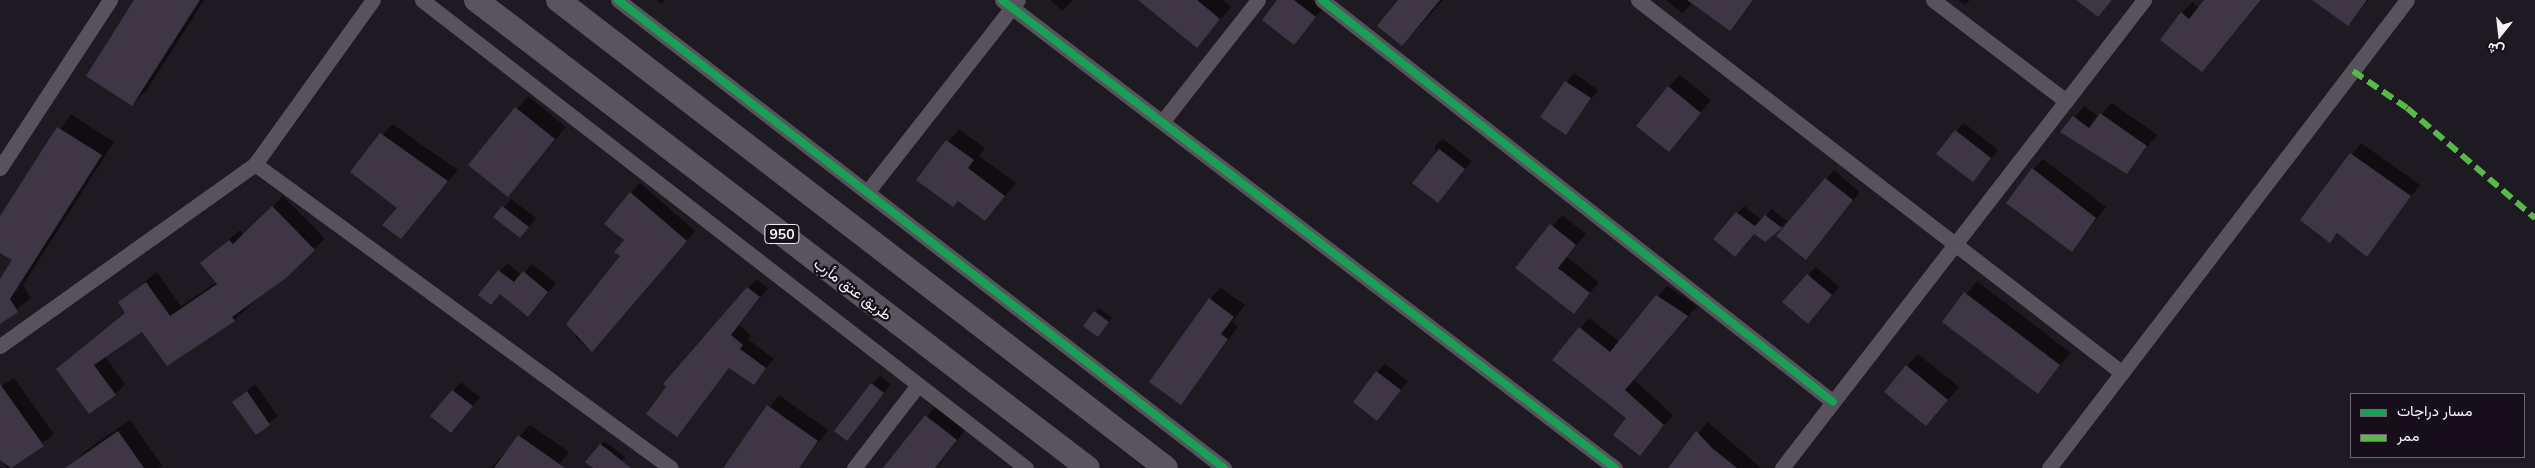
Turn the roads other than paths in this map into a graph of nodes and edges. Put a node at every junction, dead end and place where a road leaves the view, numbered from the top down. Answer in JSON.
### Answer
{"nodes":[{"id":1,"x":110,"y":0,"type":"edge"},
{"id":2,"x":373,"y":0,"type":"edge"},
{"id":3,"x":422,"y":0,"type":"edge"},
{"id":4,"x":476,"y":0,"type":"edge"},
{"id":5,"x":558,"y":0,"type":"edge"},
{"id":6,"x":618,"y":0,"type":"edge"},
{"id":7,"x":1258,"y":0,"type":"edge"},
{"id":8,"x":1322,"y":0,"type":"edge"},
{"id":9,"x":1638,"y":0,"type":"edge"},
{"id":10,"x":1933,"y":0,"type":"edge"},
{"id":11,"x":2144,"y":0,"type":"edge"},
{"id":12,"x":2407,"y":0,"type":"edge"},
{"id":13,"x":1011,"y":3,"type":"edge"},
{"id":14,"x":2066,"y":101,"type":"junction"},
{"id":15,"x":1162,"y":122,"type":"junction"},
{"id":16,"x":255,"y":164,"type":"junction"},
{"id":17,"x":0,"y":168,"type":"edge"},
{"id":18,"x":868,"y":191,"type":"junction"},
{"id":19,"x":1954,"y":244,"type":"junction"},
{"id":20,"x":0,"y":346,"type":"edge"},
{"id":21,"x":2121,"y":372,"type":"junction"},
{"id":22,"x":918,"y":385,"type":"junction"},
{"id":23,"x":1833,"y":402,"type":"junction"},
{"id":24,"x":672,"y":468,"type":"edge"},
{"id":25,"x":854,"y":468,"type":"edge"},
{"id":26,"x":1026,"y":468,"type":"edge"},
{"id":27,"x":1088,"y":468,"type":"edge"},
{"id":28,"x":1166,"y":468,"type":"edge"},
{"id":29,"x":1224,"y":468,"type":"edge"},
{"id":30,"x":1616,"y":468,"type":"edge"},
{"id":31,"x":1782,"y":468,"type":"edge"},
{"id":32,"x":2049,"y":468,"type":"edge"}],
"edges":[{"from":1,"to":17,"type":"street"},
{"from":2,"to":16,"type":"street"},
{"from":3,"to":22,"type":"street"},
{"from":4,"to":27,"type":"main road","name":"طريق عتق مأرب","number":"950"},
{"from":5,"to":28,"type":"main road"},
{"from":6,"to":18,"type":"street"},
{"from":7,"to":15,"type":"street"},
{"from":8,"to":23,"type":"street"},
{"from":9,"to":19,"type":"street"},
{"from":10,"to":14,"type":"street"},
{"from":11,"to":14,"type":"street"},
{"from":12,"to":21,"type":"street"},
{"from":13,"to":15,"type":"street"},
{"from":13,"to":18,"type":"street"},
{"from":14,"to":19,"type":"street"},
{"from":15,"to":30,"type":"street"},
{"from":16,"to":20,"type":"street"},
{"from":16,"to":24,"type":"street"},
{"from":18,"to":29,"type":"street"},
{"from":19,"to":21,"type":"street"},
{"from":19,"to":23,"type":"street"},
{"from":21,"to":32,"type":"street"},
{"from":22,"to":25,"type":"street"},
{"from":22,"to":26,"type":"street"},
{"from":23,"to":31,"type":"street"}]}
